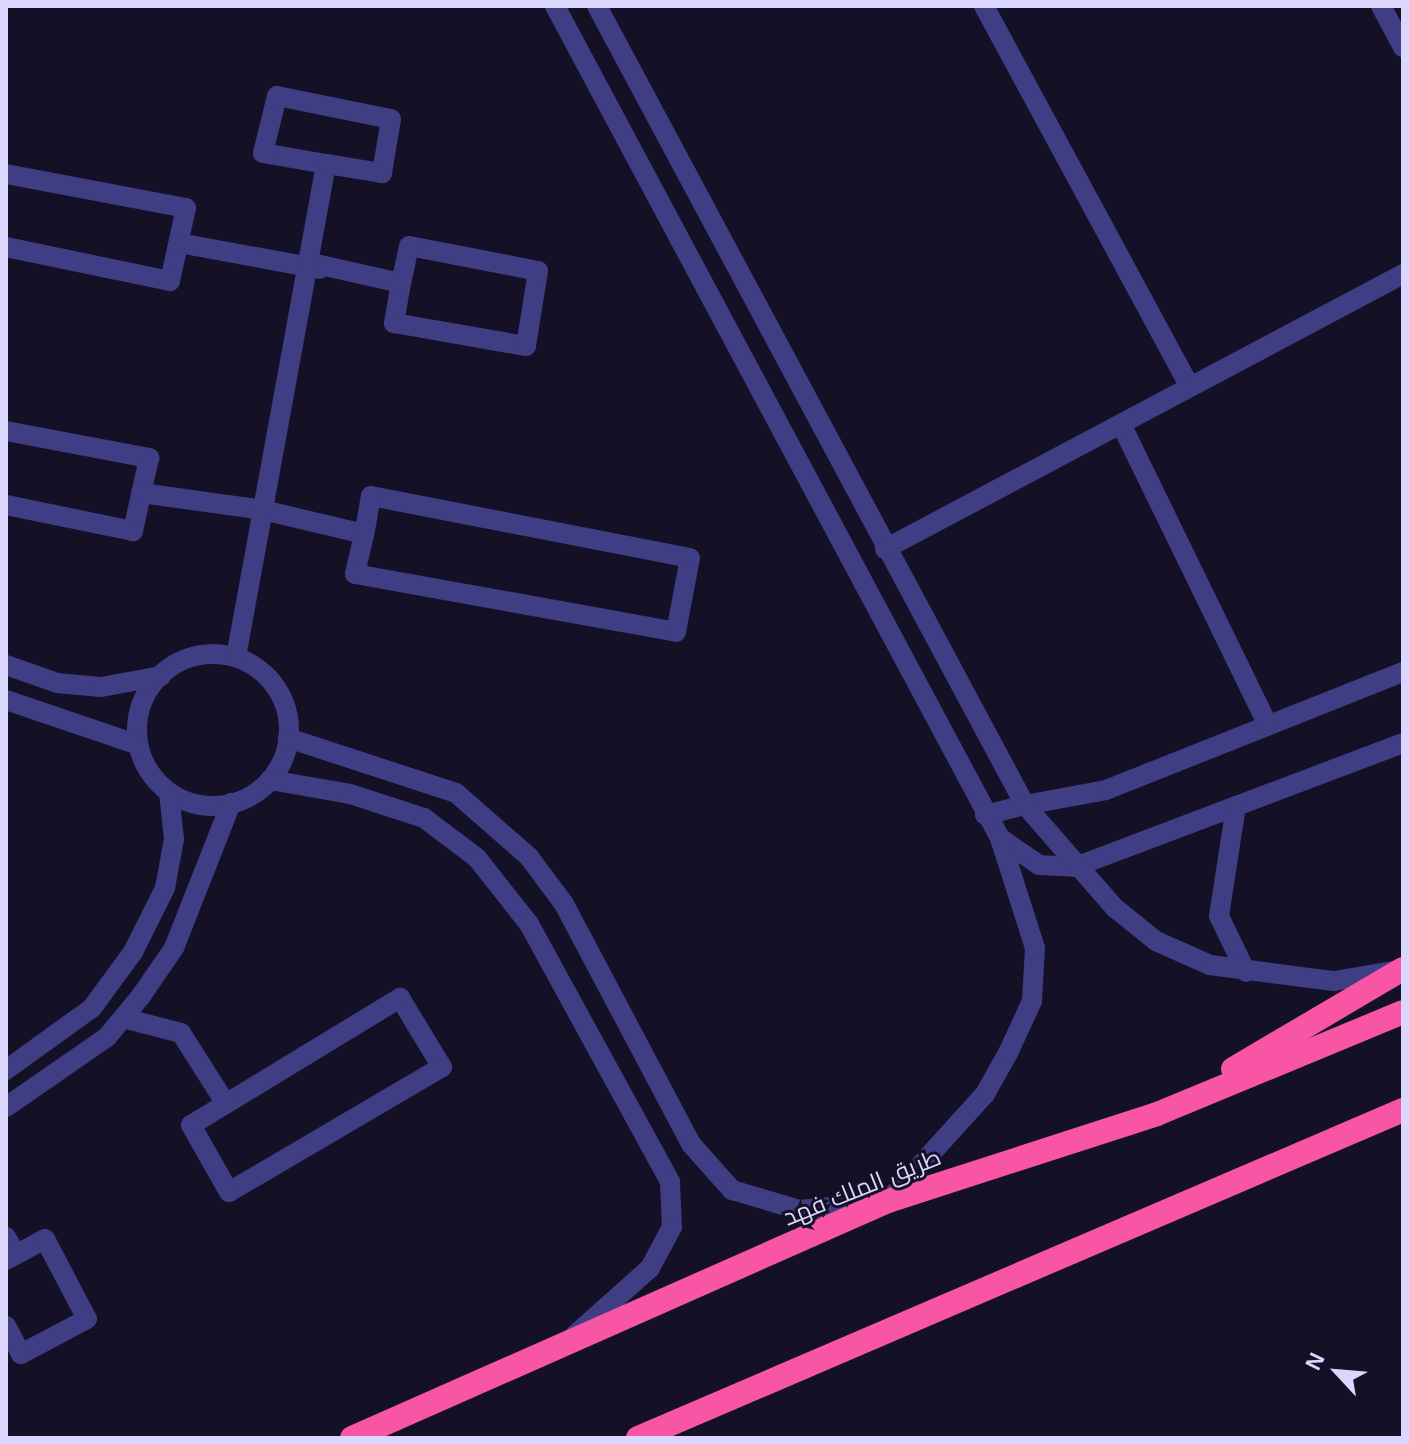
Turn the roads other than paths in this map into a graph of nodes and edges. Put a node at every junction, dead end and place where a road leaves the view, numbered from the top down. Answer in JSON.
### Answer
{"nodes":[{"id":1,"x":555,"y":6,"type":"edge"},
{"id":2,"x":597,"y":6,"type":"edge"},
{"id":3,"x":984,"y":6,"type":"edge"},
{"id":4,"x":1381,"y":6,"type":"edge"},
{"id":5,"x":1403,"y":47,"type":"edge"},
{"id":6,"x":326,"y":164,"type":"junction"},
{"id":7,"x":6,"y":174,"type":"edge"},
{"id":8,"x":179,"y":243,"type":"junction"},
{"id":9,"x":6,"y":247,"type":"edge"},
{"id":10,"x":307,"y":264,"type":"junction"},
{"id":11,"x":1403,"y":274,"type":"edge"},
{"id":12,"x":401,"y":283,"type":"junction"},
{"id":13,"x":1190,"y":387,"type":"junction"},
{"id":14,"x":1121,"y":424,"type":"junction"},
{"id":15,"x":6,"y":431,"type":"edge"},
{"id":16,"x":141,"y":493,"type":"junction"},
{"id":17,"x":6,"y":505,"type":"edge"},
{"id":18,"x":263,"y":510,"type":"junction"},
{"id":19,"x":364,"y":534,"type":"junction"},
{"id":20,"x":885,"y":549,"type":"junction"},
{"id":21,"x":236,"y":657,"type":"junction"},
{"id":22,"x":6,"y":665,"type":"edge"},
{"id":23,"x":1403,"y":672,"type":"edge"},
{"id":24,"x":161,"y":676,"type":"junction"},
{"id":25,"x":6,"y":700,"type":"edge"},
{"id":26,"x":1267,"y":724,"type":"junction"},
{"id":27,"x":288,"y":738,"type":"junction"},
{"id":28,"x":1403,"y":743,"type":"edge"},
{"id":29,"x":136,"y":744,"type":"junction"},
{"id":30,"x":270,"y":780,"type":"junction"},
{"id":31,"x":169,"y":792,"type":"junction"},
{"id":32,"x":231,"y":803,"type":"junction"},
{"id":33,"x":1025,"y":805,"type":"junction"},
{"id":34,"x":1236,"y":806,"type":"junction"},
{"id":35,"x":985,"y":815,"type":"junction"},
{"id":36,"x":1000,"y":838,"type":"junction"},
{"id":37,"x":1075,"y":867,"type":"junction"},
{"id":38,"x":1402,"y":969,"type":"edge"},
{"id":39,"x":1246,"y":972,"type":"junction"},
{"id":40,"x":1403,"y":1012,"type":"edge"},
{"id":41,"x":123,"y":1018,"type":"junction"},
{"id":42,"x":6,"y":1070,"type":"edge"},
{"id":43,"x":226,"y":1104,"type":"junction"},
{"id":44,"x":6,"y":1107,"type":"edge"},
{"id":45,"x":1403,"y":1110,"type":"edge"},
{"id":46,"x":1157,"y":1114,"type":"junction"},
{"id":47,"x":888,"y":1201,"type":"junction"},
{"id":48,"x":9,"y":1250,"type":"edge"},
{"id":49,"x":6,"y":1326,"type":"edge"},
{"id":50,"x":561,"y":1347,"type":"junction"},
{"id":51,"x":796,"y":1371,"type":"junction"},
{"id":52,"x":352,"y":1438,"type":"edge"},
{"id":53,"x":638,"y":1438,"type":"edge"},
{"id":54,"x":666,"y":1438,"type":"edge"}],
"edges":[{"from":1,"to":35,"type":"street"},
{"from":2,"to":20,"type":"street"},
{"from":3,"to":13,"type":"street"},
{"from":4,"to":5,"type":"street"},
{"from":6,"to":6,"type":"street"},
{"from":6,"to":10,"type":"street"},
{"from":7,"to":8,"type":"street"},
{"from":8,"to":9,"type":"street"},
{"from":8,"to":10,"type":"street"},
{"from":10,"to":12,"type":"street"},
{"from":10,"to":18,"type":"street"},
{"from":11,"to":13,"type":"street"},
{"from":12,"to":12,"type":"street"},
{"from":13,"to":14,"type":"street"},
{"from":14,"to":20,"type":"street"},
{"from":14,"to":26,"type":"street"},
{"from":15,"to":16,"type":"street"},
{"from":16,"to":17,"type":"street"},
{"from":16,"to":18,"type":"street"},
{"from":18,"to":19,"type":"street"},
{"from":18,"to":21,"type":"street"},
{"from":19,"to":19,"type":"street"},
{"from":20,"to":33,"type":"street"},
{"from":21,"to":24,"type":"street"},
{"from":21,"to":27,"type":"street"},
{"from":22,"to":24,"type":"street"},
{"from":23,"to":26,"type":"street"},
{"from":24,"to":29,"type":"street"},
{"from":25,"to":29,"type":"street"},
{"from":26,"to":33,"type":"street"},
{"from":27,"to":30,"type":"street"},
{"from":27,"to":47,"type":"street"},
{"from":28,"to":34,"type":"street"},
{"from":29,"to":31,"type":"street"},
{"from":30,"to":32,"type":"street"},
{"from":30,"to":50,"type":"street"},
{"from":31,"to":32,"type":"street"},
{"from":31,"to":42,"type":"street"},
{"from":32,"to":41,"type":"street"},
{"from":33,"to":35,"type":"street"},
{"from":33,"to":37,"type":"street"},
{"from":34,"to":37,"type":"street"},
{"from":34,"to":39,"type":"street"},
{"from":35,"to":36,"type":"street"},
{"from":36,"to":37,"type":"street"},
{"from":36,"to":47,"type":"street"},
{"from":37,"to":39,"type":"street"},
{"from":38,"to":39,"type":"street"},
{"from":38,"to":46,"type":"highway"},
{"from":40,"to":46,"type":"highway","name":"طريق الملك فهد"},
{"from":41,"to":43,"type":"street"},
{"from":41,"to":44,"type":"street"},
{"from":43,"to":43,"type":"street"},
{"from":45,"to":51,"type":"highway"},
{"from":46,"to":47,"type":"highway","name":"طريق الملك فهد"},
{"from":47,"to":50,"type":"highway","name":"طريق الملك فهد"},
{"from":48,"to":49,"type":"street"},
{"from":50,"to":52,"type":"highway","name":"طريق الملك فهد"},
{"from":51,"to":53,"type":"highway"},
{"from":51,"to":54,"type":"highway"}]}
